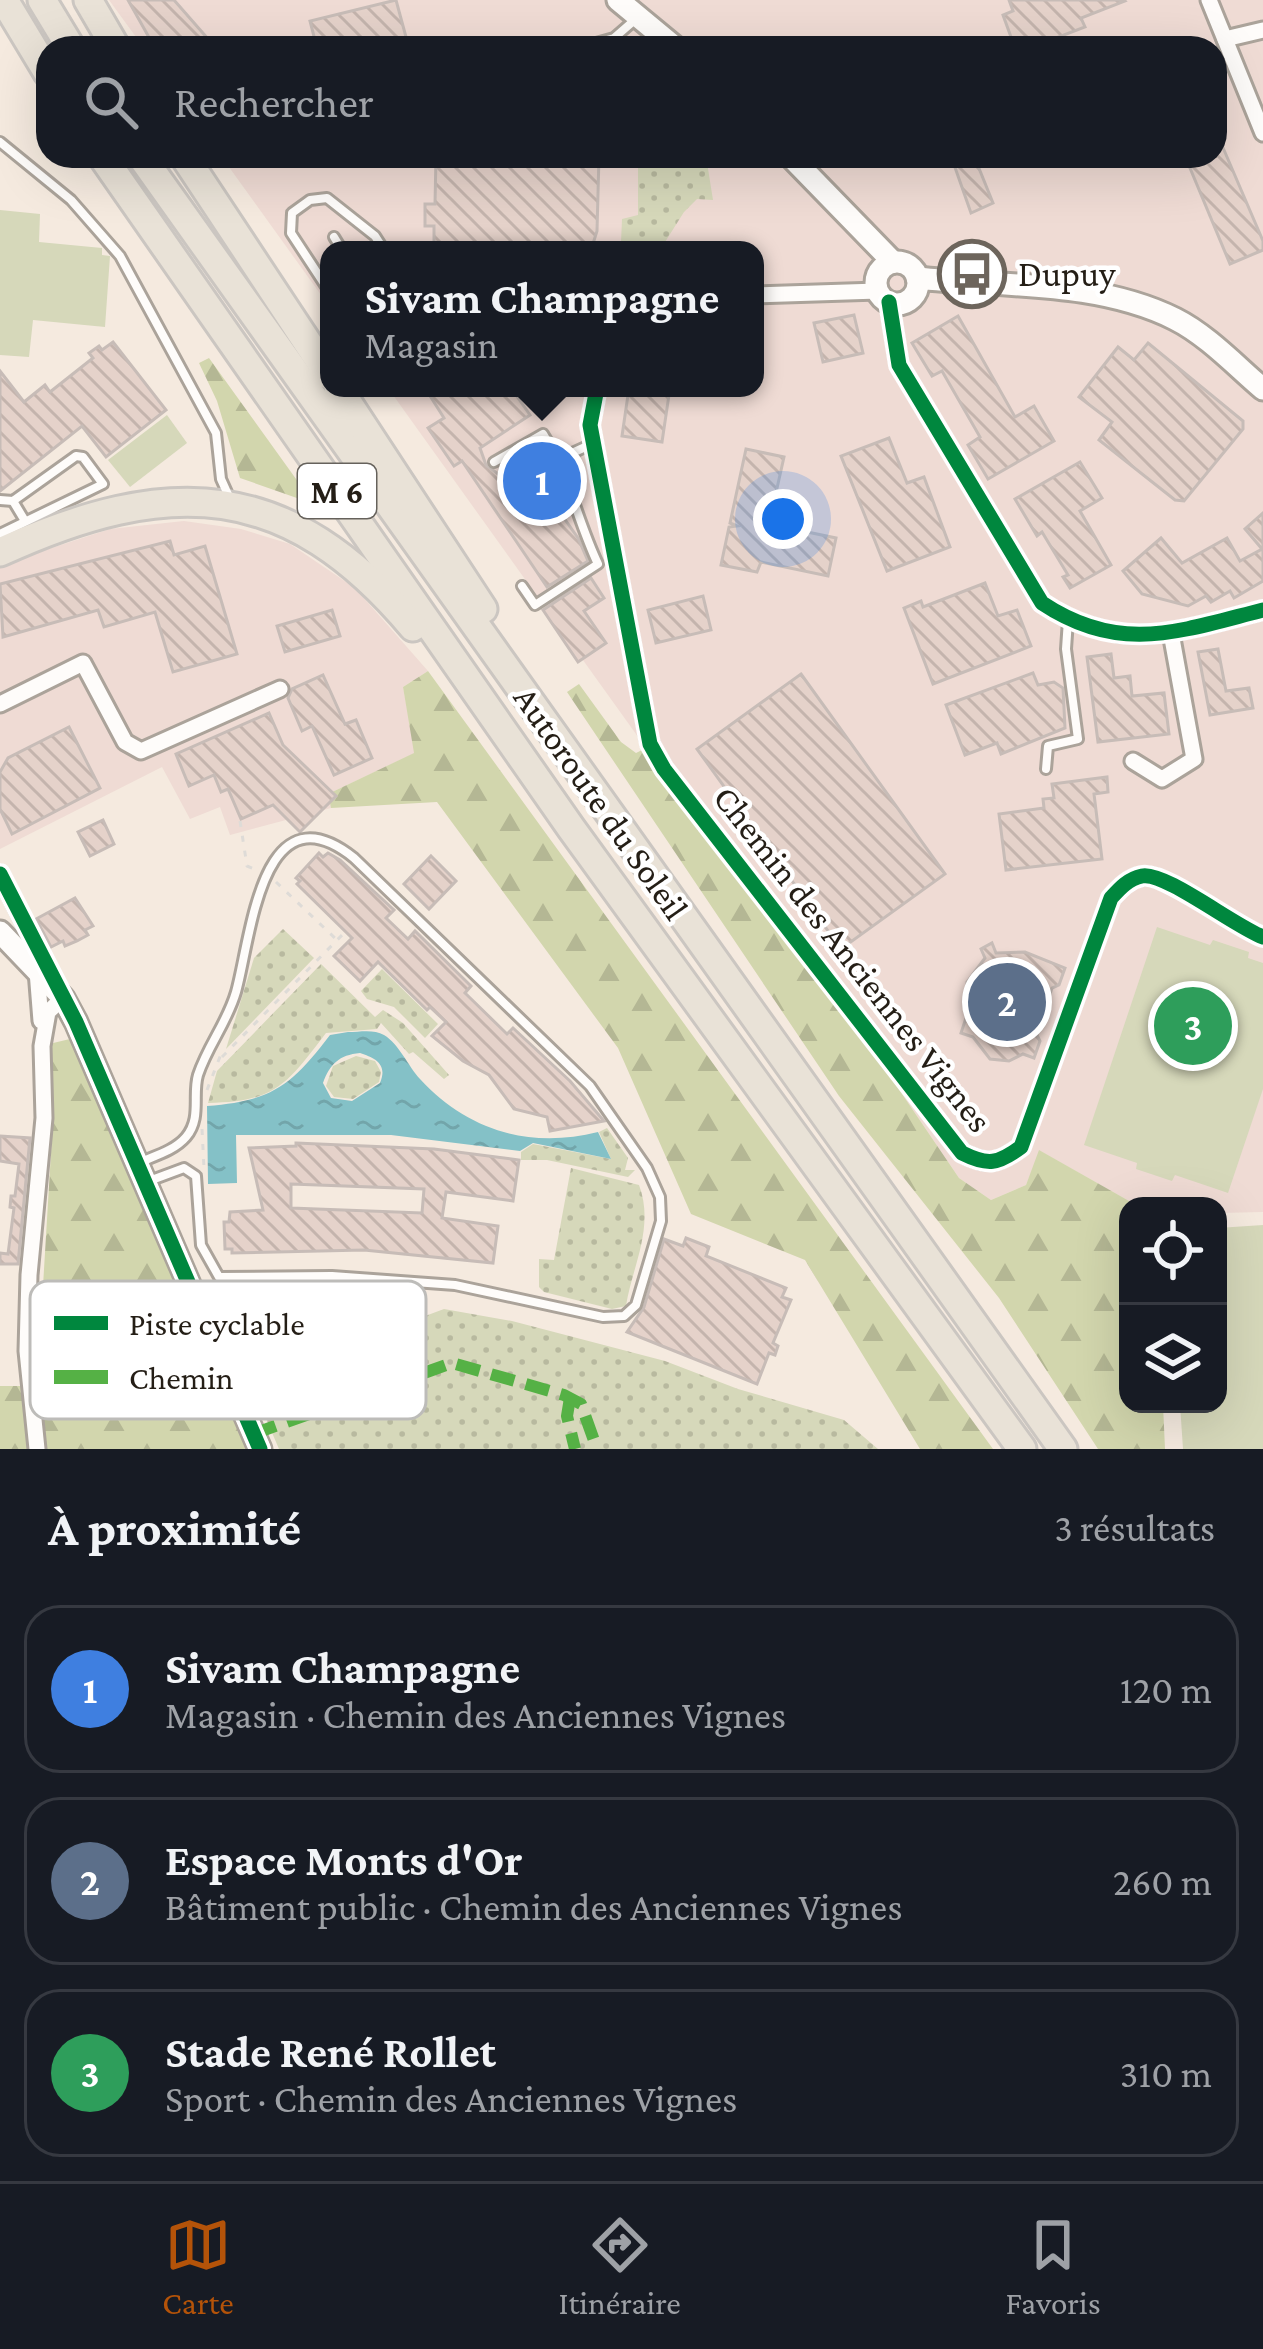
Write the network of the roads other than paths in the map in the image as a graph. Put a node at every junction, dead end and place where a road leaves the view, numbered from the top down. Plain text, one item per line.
1 (4, 0) edge
2 (42, 0) edge
3 (88, 0) edge
4 (618, 0) edge
5 (1209, 0) edge
6 (638, 17) junction
7 (1263, 30) edge
8 (64, 36) edge
9 (109, 36) edge
10 (616, 36) edge
11 (661, 36) edge
12 (1224, 36) edge
13 (1227, 39) edge
14 (1227, 44) edge
15 (36, 53) edge
16 (1263, 133) edge
17 (0, 142) edge
18 (110, 168) edge
19 (150, 168) edge
20 (178, 168) edge
21 (178, 168) edge
22 (801, 168) edge
23 (334, 237) dead end
24 (336, 241) edge
25 (377, 241) edge
26 (320, 277) edge
27 (896, 285) junction
28 (764, 294) edge
29 (320, 363) edge
30 (320, 380) edge
31 (1263, 389) edge
32 (331, 397) edge
33 (344, 397) edge
34 (595, 397) edge
35 (594, 443) junction
36 (559, 459) junction
37 (494, 462) dead end
38 (0, 500) edge
39 (13, 501) junction
40 (234, 505) junction
41 (26, 521) junction
42 (0, 534) edge
43 (0, 552) edge
44 (615, 558) junction
45 (598, 565) junction
46 (522, 586) dead end
47 (1263, 610) edge
48 (486, 619) dead end
49 (1068, 620) junction
50 (1171, 633) junction
51 (280, 689) dead end
52 (0, 704) edge
53 (1133, 761) dead end
54 (574, 762) junction
55 (1046, 769) dead end
56 (571, 828) junction
57 (0, 875) edge
58 (0, 932) edge
59 (1263, 938) edge
60 (37, 970) junction
61 (62, 998) junction
62 (42, 1046) junction
63 (141, 1173) junction
64 (188, 1281) edge
65 (398, 1281) edge
66 (426, 1283) edge
67 (30, 1373) edge
68 (34, 1419) edge
69 (247, 1419) edge
70 (37, 1449) edge
71 (260, 1449) edge
72 (1022, 1449) edge
73 (1063, 1449) edge

1 - 15 highway
2 - 8 highway
3 - 9 highway
4 - 6 street
5 - 12 street
6 - 10 lane
6 - 11 street
7 - 13 street
14 - 16 street
17 - 40 lane
18 - 56 highway, Autoroute du Soleil / M 6
19 - 54 highway, Autoroute du Soleil / M 6
20 - 29 highway
21 - 30 lane
22 - 27 street
23 - 24 lane
25 - 26 lane
27 - 28 street
27 - 31 street
27 - 49 street
32 - 48 lane
33 - 54 highway
34 - 35 street, Chemin des Anciennes Vignes
35 - 36 lane
35 - 44 street, Chemin des Anciennes Vignes
36 - 37 lane
36 - 45 lane
38 - 39 lane
39 - 41 lane
39 - 41 lane
40 - 43 highway
40 - 56 highway
41 - 42 lane
44 - 45 lane
44 - 59 street, Chemin des Anciennes Vignes
45 - 46 lane
47 - 50 street
49 - 50 street
49 - 55 lane
50 - 53 street
51 - 52 street
54 - 73 highway, Autoroute du Soleil / M 6
56 - 72 highway, Autoroute du Soleil / M 6
57 - 61 street
58 - 60 street
60 - 61 street
60 - 62 street
61 - 62 street
61 - 63 street
62 - 67 street
63 - 64 street
63 - 65 lane
63 - 66 lane
68 - 70 street
69 - 71 street

